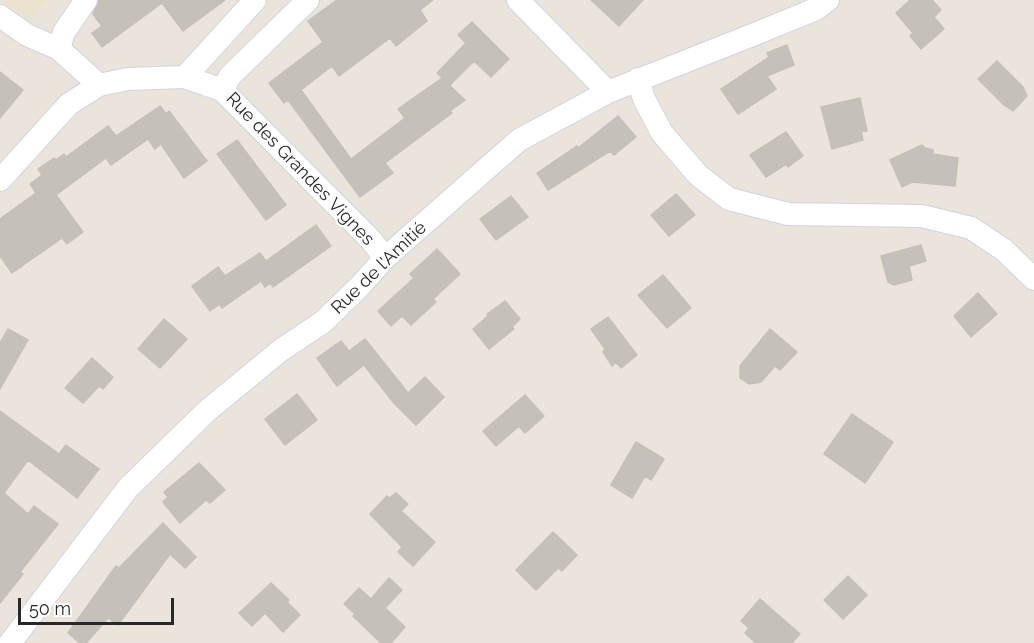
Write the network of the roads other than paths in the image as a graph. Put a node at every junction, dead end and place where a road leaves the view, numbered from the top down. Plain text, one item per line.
1 (86, 0) edge
2 (255, 0) edge
3 (308, 0) edge
4 (518, 0) edge
5 (828, 0) edge
6 (0, 16) edge
7 (59, 49) junction
8 (185, 78) junction
9 (638, 79) junction
10 (99, 86) junction
11 (222, 90) junction
12 (608, 92) junction
13 (0, 180) edge
14 (386, 258) junction
15 (1031, 270) edge
16 (10, 643) edge

1 - 7 street
2 - 8 street
3 - 11 street
4 - 12 street
5 - 9 street, Rue de l'Amitié
6 - 7 street
7 - 10 street
8 - 10 street, Rue des Grandes Vignes
8 - 11 street, Rue des Grandes Vignes
9 - 12 street, Rue de l'Amitié
9 - 15 street
10 - 13 street, Rue des Grandes Vignes
11 - 14 street, Rue des Grandes Vignes
12 - 14 street, Rue de l'Amitié
14 - 16 street, Rue de l'Amitié

